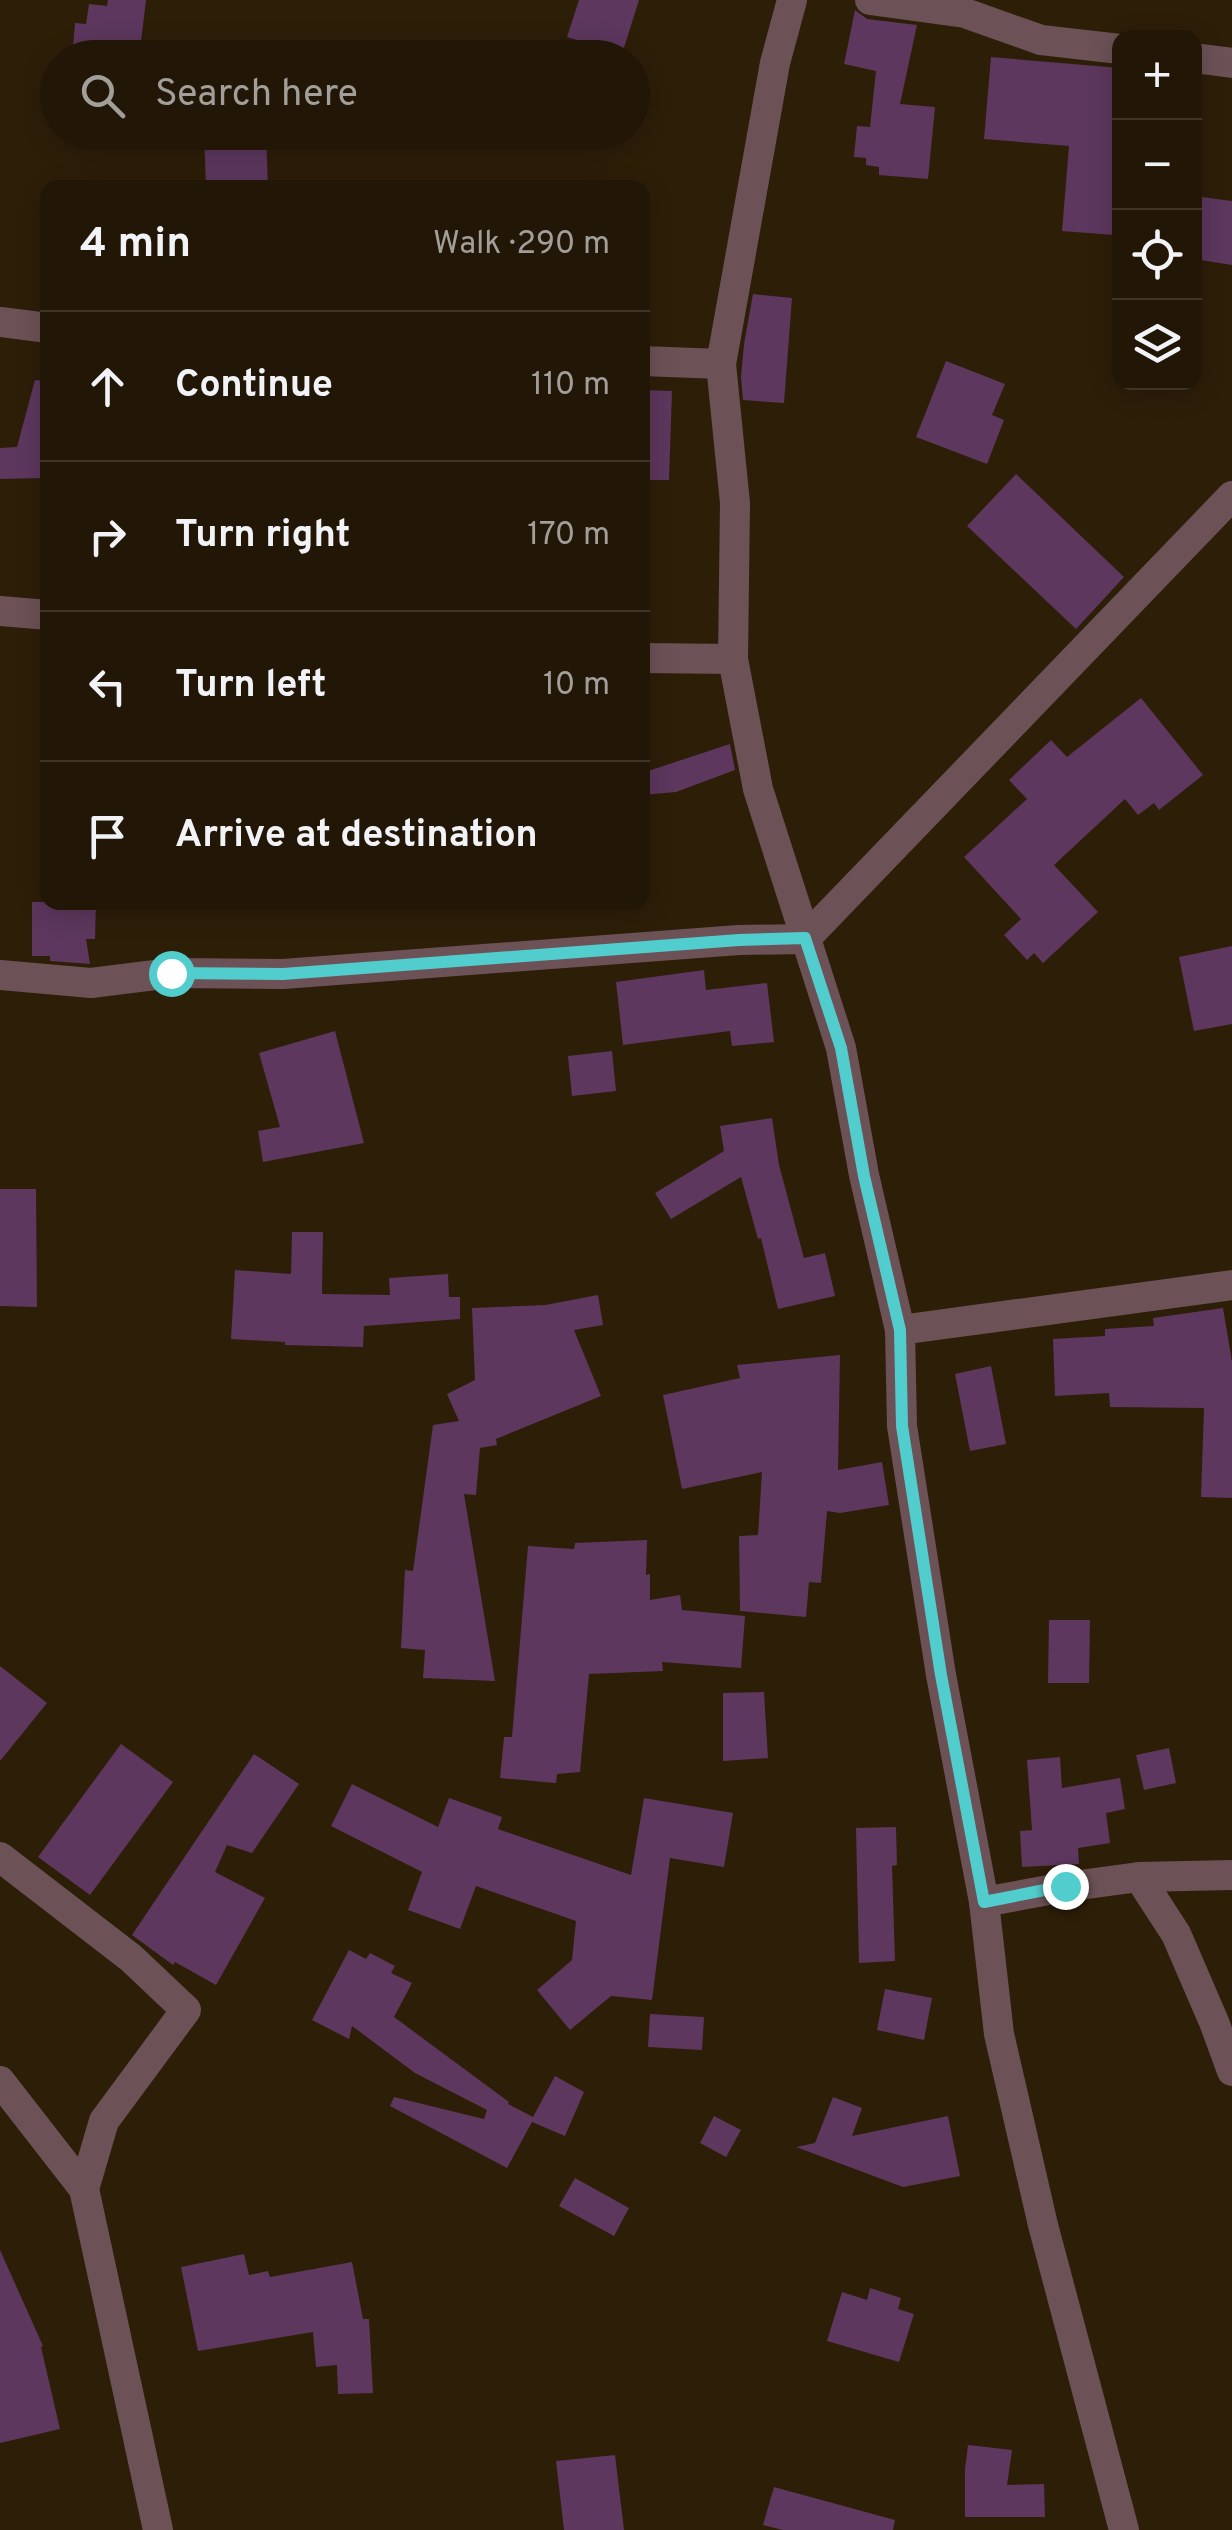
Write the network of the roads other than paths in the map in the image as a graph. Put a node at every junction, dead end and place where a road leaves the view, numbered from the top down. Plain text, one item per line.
1 (792, 0) edge
2 (870, 0) edge
3 (1112, 48) edge
4 (1202, 59) edge
5 (1232, 63) edge
6 (0, 322) edge
7 (40, 327) edge
8 (650, 362) edge
9 (721, 364) junction
10 (1232, 496) edge
11 (0, 611) edge
12 (40, 614) edge
13 (650, 658) edge
14 (733, 659) junction
15 (805, 938) junction
16 (0, 975) edge
17 (1232, 1285) edge
18 (900, 1330) junction
19 (0, 1856) edge
20 (1232, 1875) edge
21 (1139, 1877) junction
22 (984, 1902) junction
23 (1232, 2071) edge
24 (0, 2081) edge
25 (84, 2189) junction
26 (158, 2530) edge
27 (1124, 2530) edge

1 - 9 street
2 - 3 street
4 - 5 street
6 - 7 street
8 - 9 street
9 - 14 street
10 - 15 street
11 - 12 street
13 - 14 street
14 - 15 street
15 - 16 street
15 - 18 street
17 - 18 street
18 - 22 street
19 - 25 street
20 - 21 street
21 - 22 street
21 - 23 street
22 - 27 street
24 - 25 street
25 - 26 street

